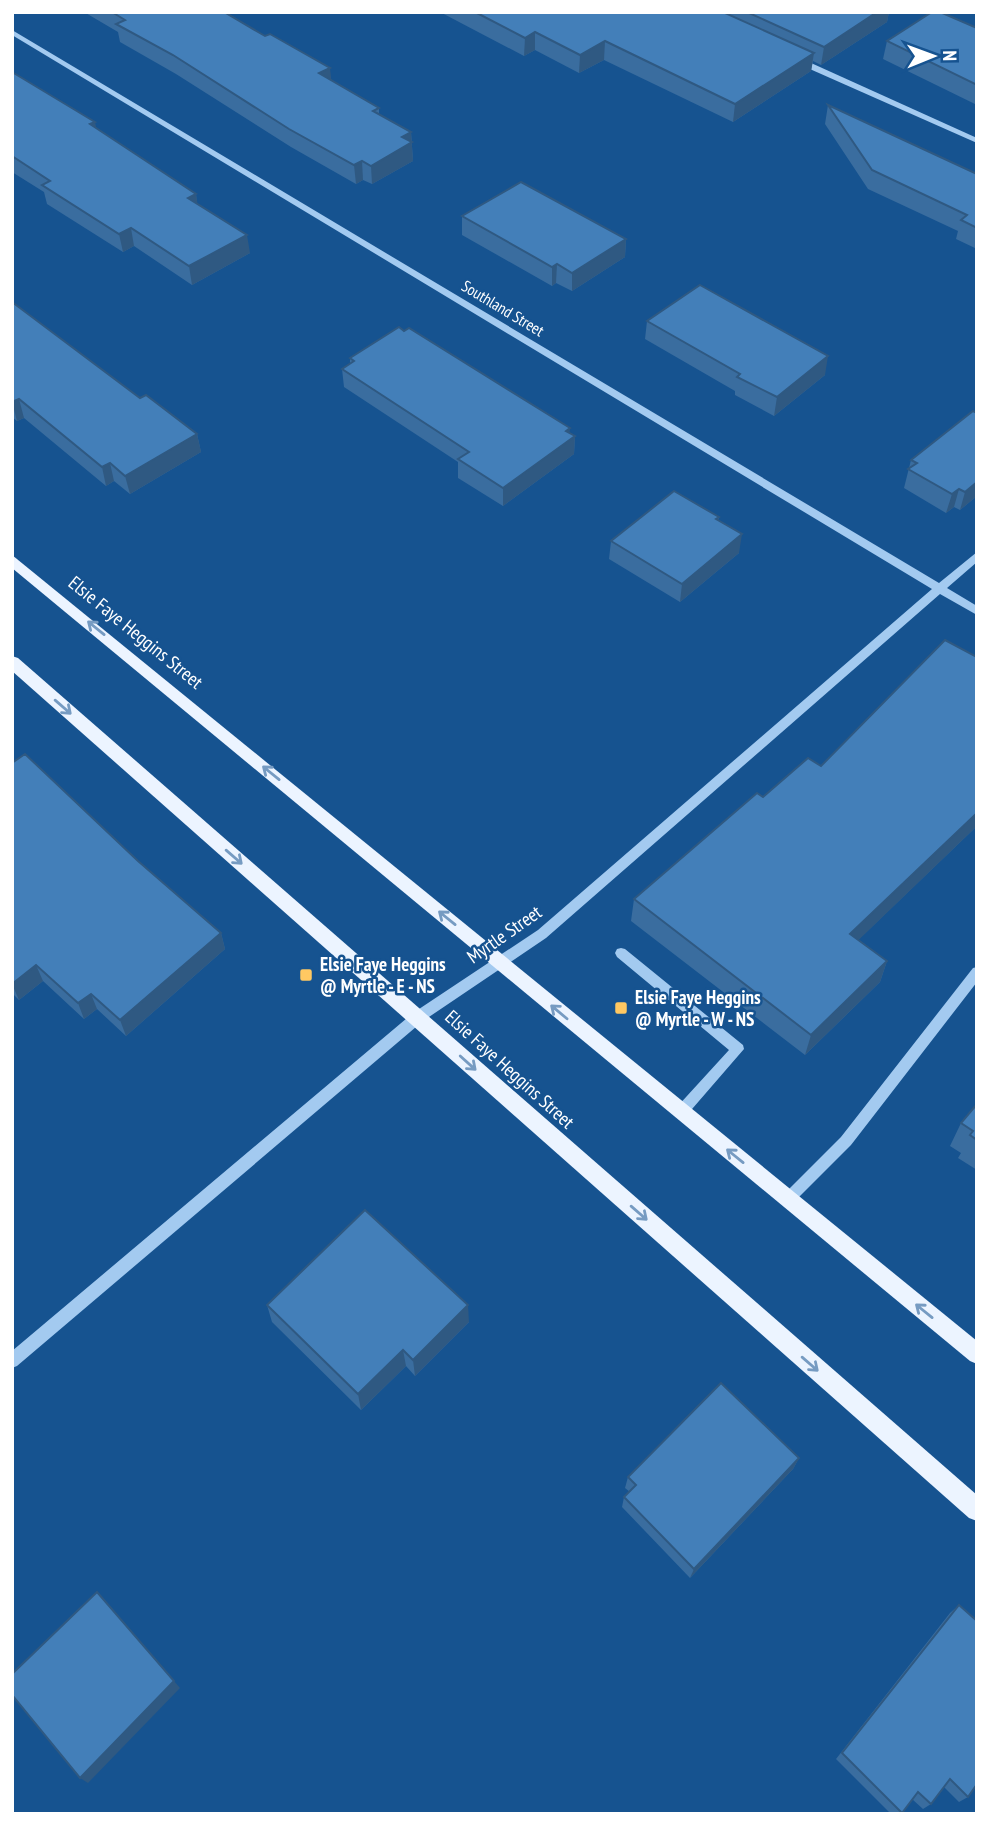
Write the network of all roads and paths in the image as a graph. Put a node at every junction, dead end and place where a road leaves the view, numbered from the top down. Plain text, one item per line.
1 (12, 32) edge
2 (790, 57) edge
3 (977, 141) edge
4 (977, 556) edge
5 (12, 559) edge
6 (940, 588) junction
7 (977, 611) edge
8 (12, 662) edge
9 (621, 953) dead end
10 (499, 961) junction
11 (977, 972) edge
12 (418, 1017) junction
13 (681, 1112) junction
14 (788, 1199) junction
15 (977, 1354) edge
16 (12, 1361) edge
17 (977, 1510) edge

1 - 6 street, Southland Street
2 - 3 street
4 - 6 street, Myrtle Street
10 -> 5 main road, Elsie Faye Heggins Street
6 - 7 street, Southland Street
6 - 10 street, Myrtle Street
8 -> 12 main road, Elsie Faye Heggins Street
9 - 13 street
10 - 12 street, Myrtle Street
13 -> 10 main road, Elsie Faye Heggins Street
11 - 14 street
12 - 16 street, Myrtle Street
12 -> 17 main road, Elsie Faye Heggins Street
14 -> 13 main road, Elsie Faye Heggins Street
15 -> 14 main road, Elsie Faye Heggins Street

